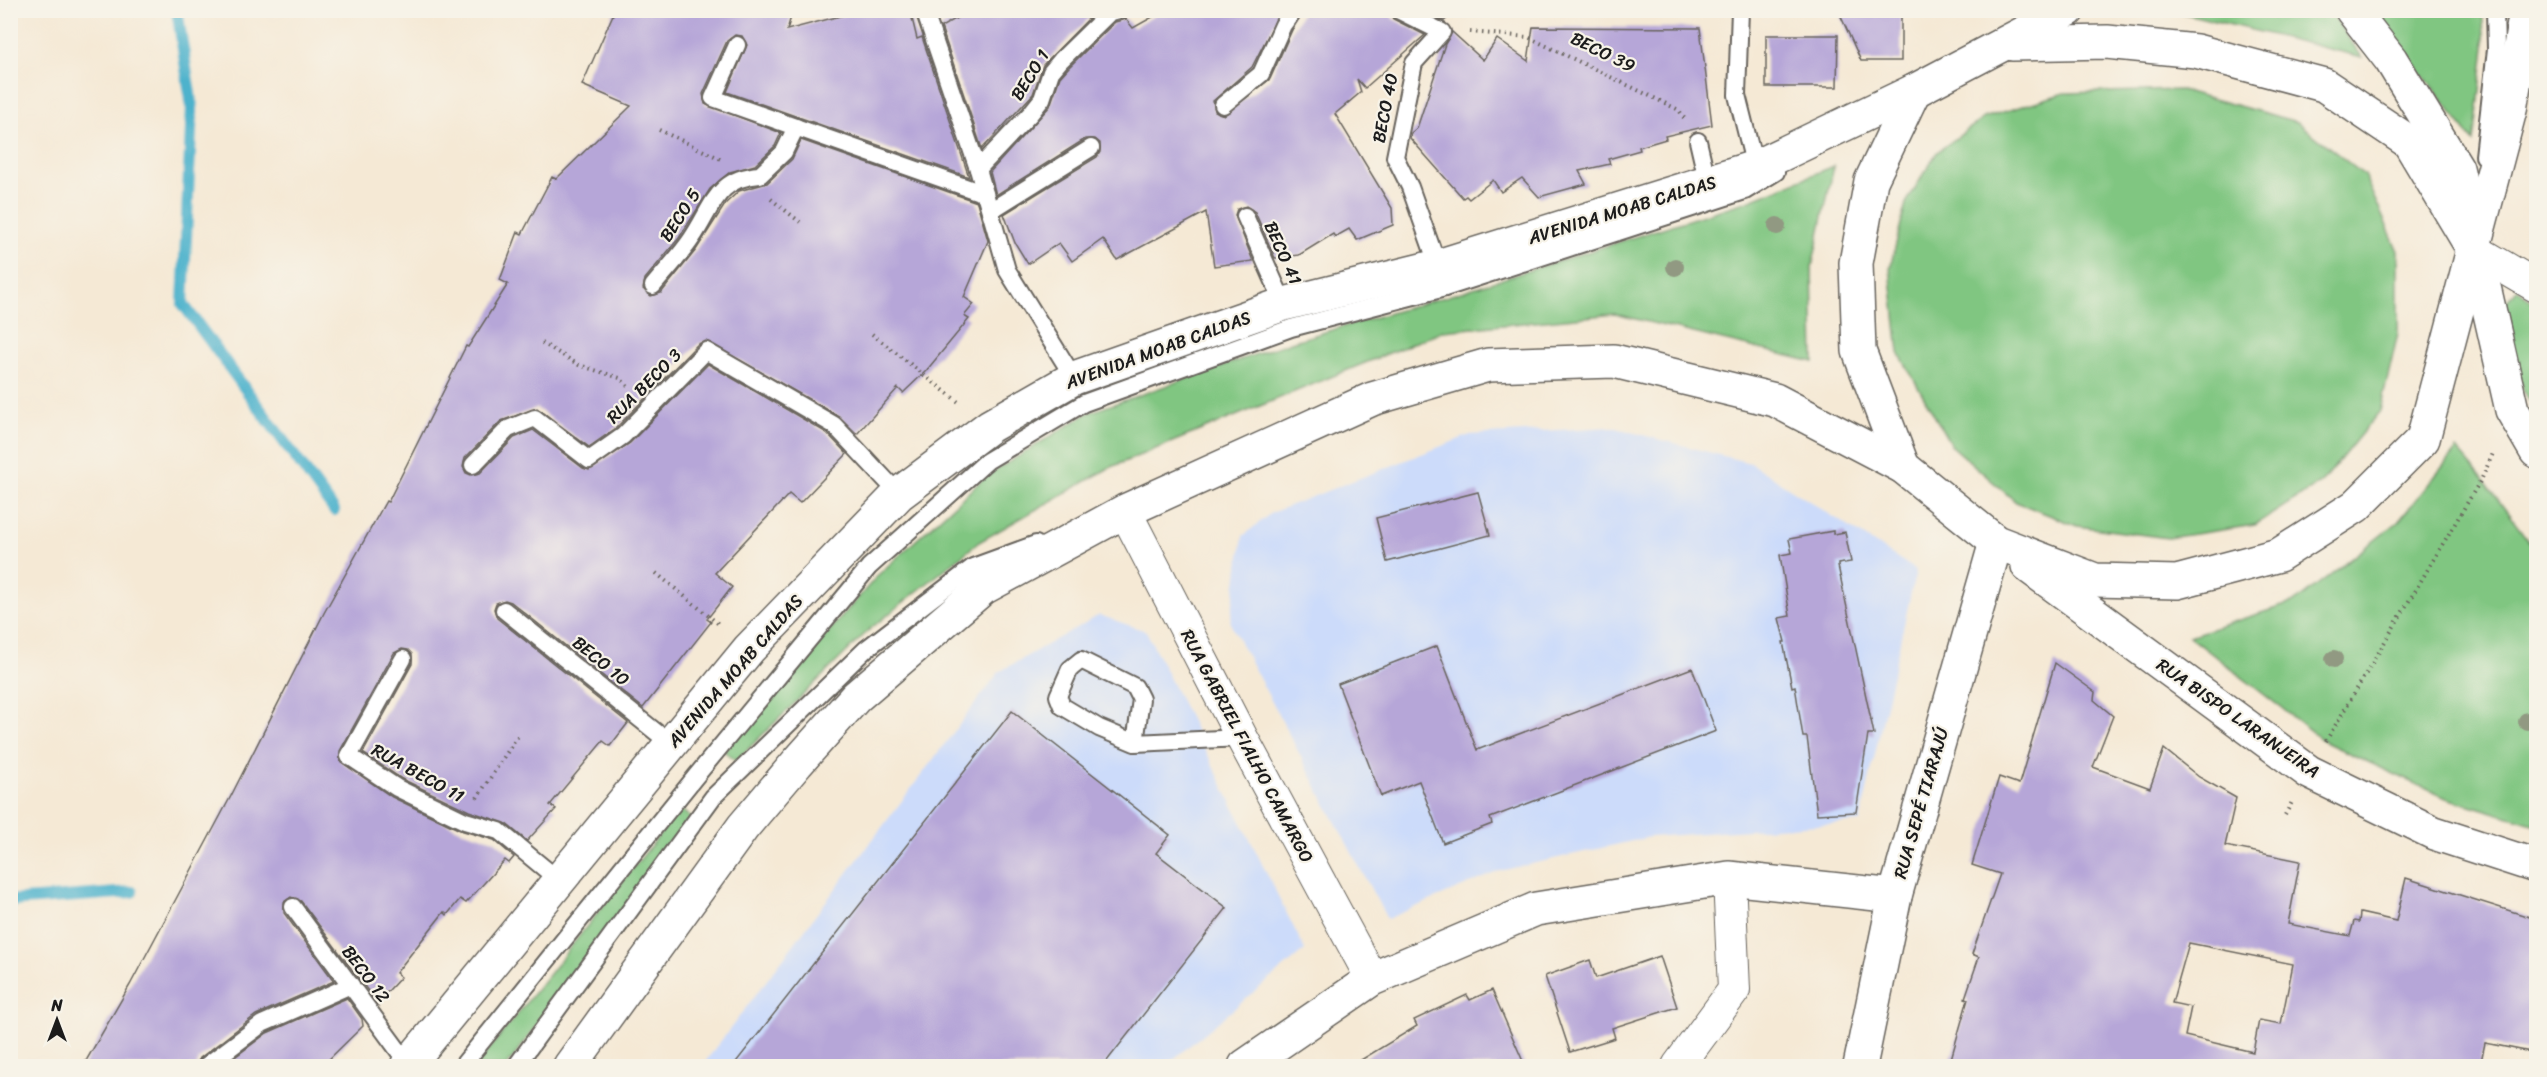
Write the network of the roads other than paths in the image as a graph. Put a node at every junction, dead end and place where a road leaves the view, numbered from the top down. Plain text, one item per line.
1 (924, 10) edge
2 (1294, 10) edge
3 (1398, 10) edge
4 (1740, 10) edge
5 (2068, 10) edge
6 (2352, 10) edge
7 (2495, 10) edge
8 (2526, 10) edge
9 (1114, 11) edge
10 (737, 45) dead end
11 (2004, 45) junction
12 (1914, 91) junction
13 (1223, 105) dead end
14 (796, 127) junction
15 (1698, 141) road end
16 (1091, 148) dead end
17 (1755, 167) junction
18 (978, 169) junction
19 (1708, 184) junction
20 (987, 202) junction
21 (1245, 216) dead end
22 (2474, 249) junction
23 (1438, 266) junction
24 (653, 286) dead end
25 (2536, 286) edge
26 (1284, 304) junction
27 (1074, 378) junction
28 (2536, 451) edge
29 (473, 465) dead end
30 (1903, 466) junction
31 (899, 494) junction
32 (1125, 511) junction
33 (1995, 542) junction
34 (504, 610) dead end
35 (403, 659) dead end
36 (1242, 738) junction
37 (1135, 742) junction
38 (671, 744) junction
39 (2536, 866) edge
40 (1729, 878) junction
41 (561, 882) junction
42 (1895, 896) junction
43 (293, 907) dead end
44 (1372, 979) junction
45 (351, 985) junction
46 (206, 1066) edge
47 (408, 1066) edge
48 (462, 1066) edge
49 (516, 1066) edge
50 (570, 1066) edge
51 (1245, 1066) edge
52 (1678, 1066) edge
53 (1860, 1066) edge

1 - 18 lane
2 - 13 lane
3 - 23 lane, BECO 40
4 - 17 lane
5 - 11 main road, AVENIDA MOAB CALDAS
6 - 22 main road
7 - 22 lane
8 - 22 main road
9 - 18 lane, BECO 1
10 - 14 lane
11 - 12 main road, AVENIDA MOAB CALDAS
11 - 22 main road, AVENIDA MOAB CALDAS
12 - 17 main road, AVENIDA MOAB CALDAS
12 - 30 main road
12 - 48 lane
14 - 20 lane
14 - 24 lane, BECO 5
15 - 19 lane
16 - 20 lane
17 - 19 main road, AVENIDA MOAB CALDAS
18 - 20 lane
19 - 23 main road, AVENIDA MOAB CALDAS
20 - 27 lane
21 - 26 lane, BECO 41
22 - 25 street
22 - 28 main road
22 - 33 main road
23 - 26 main road, AVENIDA MOAB CALDAS
26 - 27 main road, AVENIDA MOAB CALDAS
27 - 31 main road, AVENIDA MOAB CALDAS
29 - 31 lane, RUA BECO 3
30 - 32 main road
30 - 33 main road
31 - 38 main road, AVENIDA MOAB CALDAS
32 - 36 street, RUA GABRIEL FIALHO CAMARGO
32 - 49 lane
32 - 50 main road
33 - 39 main road, RUA BISPO LARANJEIRA
33 - 42 main road, RUA SEPÉ TIARAJÚ
34 - 38 lane, BECO 10
35 - 41 lane, RUA BECO 11
36 - 37 lane
36 - 44 street, RUA GABRIEL FIALHO CAMARGO
37 - 37 lane
38 - 41 main road, AVENIDA MOAB CALDAS
40 - 42 main road
40 - 44 main road
40 - 52 street
41 - 47 main road, AVENIDA MOAB CALDAS
42 - 53 main road, RUA SEPÉ TIARAJÚ
43 - 45 lane, BECO 12
44 - 51 main road
45 - 46 lane
45 - 47 lane, BECO 12

